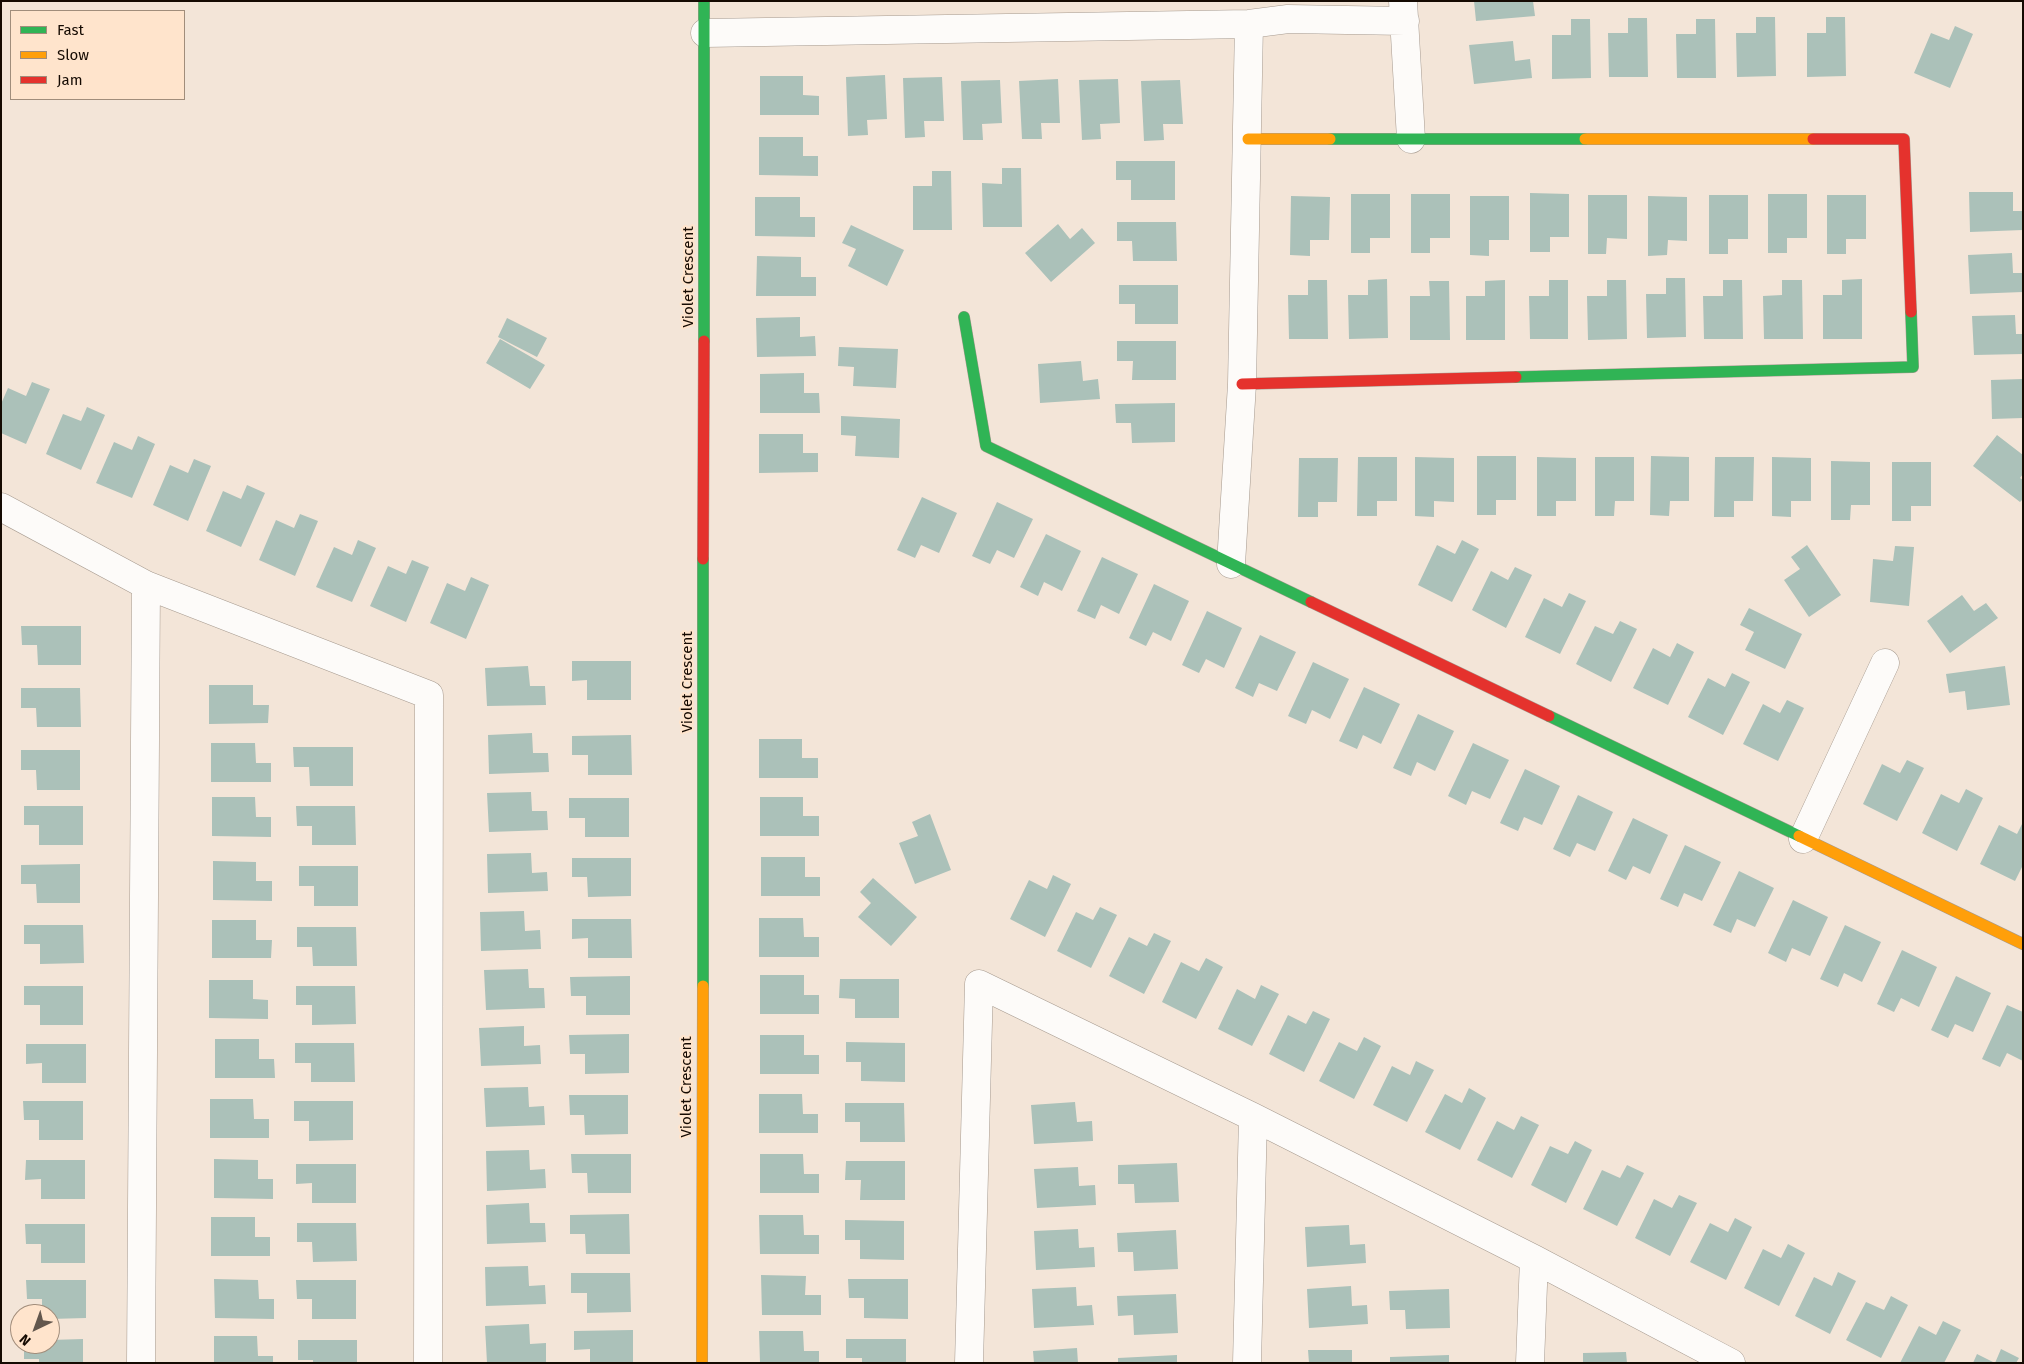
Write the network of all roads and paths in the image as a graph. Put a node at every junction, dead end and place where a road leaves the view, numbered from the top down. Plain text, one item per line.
1 (704, 1) edge
2 (1404, 11) edge
3 (1249, 24) junction
4 (705, 32) junction
5 (1411, 138) junction
6 (1248, 139) junction
7 (964, 318) dead end
8 (1242, 384) junction
9 (1, 507) edge
10 (1231, 564) junction
11 (146, 585) junction
12 (1885, 663) dead end
13 (1803, 839) junction
14 (2023, 944) edge
15 (1253, 1117) junction
16 (1534, 1259) junction
17 (141, 1363) edge
18 (428, 1363) edge
19 (702, 1363) edge
20 (969, 1363) edge
21 (1247, 1363) edge
22 (1530, 1363) edge
23 (1731, 1363) edge

1 - 4 street, Violet Crescent
2 - 3 street
2 - 5 street
3 - 4 street
3 - 6 street
4 - 19 street, Violet Crescent
5 - 6 street
5 - 8 street
6 - 8 street
7 - 10 street
8 - 10 street
9 - 11 street
10 - 13 street
11 - 17 street
11 - 18 street
12 - 13 street
13 - 14 street
15 - 16 street
15 - 20 street
15 - 21 street
16 - 22 street
16 - 23 street

